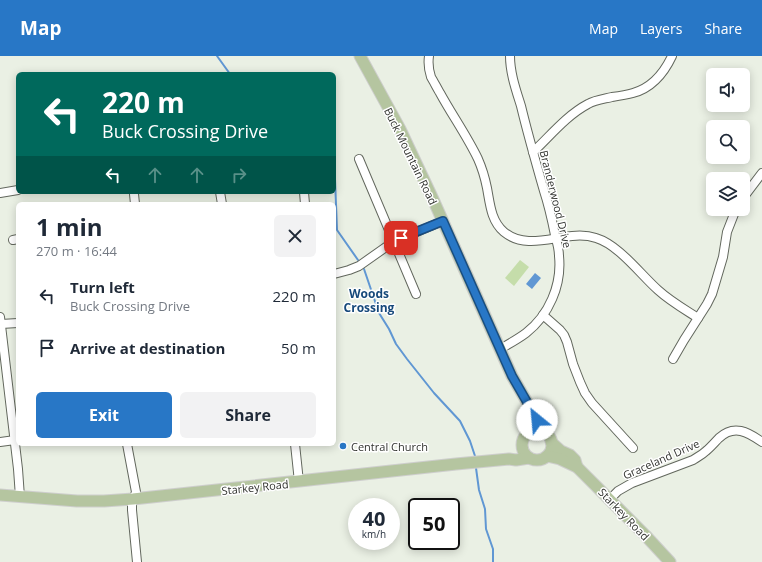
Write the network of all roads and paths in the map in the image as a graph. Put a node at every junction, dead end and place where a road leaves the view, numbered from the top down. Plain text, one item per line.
1 (360, 56) edge
2 (429, 56) edge
3 (510, 56) edge
4 (672, 56) edge
5 (533, 152) junction
6 (358, 159) dead end
7 (762, 173) edge
8 (750, 189) edge
9 (16, 190) edge
10 (0, 192) edge
11 (134, 194) dead end
12 (135, 202) edge
13 (733, 216) edge
14 (443, 221) junction
15 (556, 238) junction
16 (394, 242) junction
17 (336, 273) edge
18 (416, 294) dead end
19 (544, 315) junction
20 (698, 318) junction
21 (0, 320) edge
22 (16, 323) edge
23 (500, 349) junction
24 (673, 359) dead end
25 (3, 365) edge
26 (531, 409) junction
27 (527, 434) junction
28 (548, 437) junction
29 (15, 440) junction
30 (0, 442) edge
31 (762, 442) edge
32 (522, 445) junction
33 (127, 446) edge
34 (294, 446) edge
35 (633, 448) dead end
36 (547, 456) junction
37 (529, 458) junction
38 (509, 459) junction
39 (577, 467) junction
40 (299, 482) junction
41 (0, 495) edge
42 (20, 497) junction
43 (133, 499) junction
44 (610, 499) junction
45 (137, 562) edge
46 (670, 562) edge

1 - 14 main road, Buck Mountain Road
2 - 15 street
3 - 5 street, Branderwood Drive
4 - 5 street
5 - 15 street, Branderwood Drive
6 - 16 street
7 - 8 street
9 - 10 street
11 - 12 street
13 - 20 street
14 - 16 street
14 - 23 main road, Buck Mountain Road
15 - 19 street, Branderwood Drive
15 - 20 street
16 - 17 street
16 - 18 street
19 - 23 street, Branderwood Drive
19 - 35 street
20 - 24 street
21 - 22 street
21 - 25 street
23 - 26 main road, Buck Mountain Road
25 - 29 street
26 - 27 main road
26 - 28 main road, Buck Mountain Road
27 - 28 main road
27 - 32 main road
28 - 36 main road
28 - 39 main road, Starkey Road
29 - 30 street
29 - 42 street
31 - 44 street, Graceland Drive
32 - 37 main road
32 - 38 main road
33 - 43 street
34 - 40 street
36 - 37 main road
36 - 39 main road, Starkey Road
37 - 38 main road, Starkey Road
38 - 40 main road, Starkey Road
39 - 44 main road, Starkey Road
40 - 43 main road, Starkey Road
41 - 42 main road, Starkey Road
42 - 43 main road, Starkey Road
43 - 45 street
44 - 46 main road, Starkey Road

